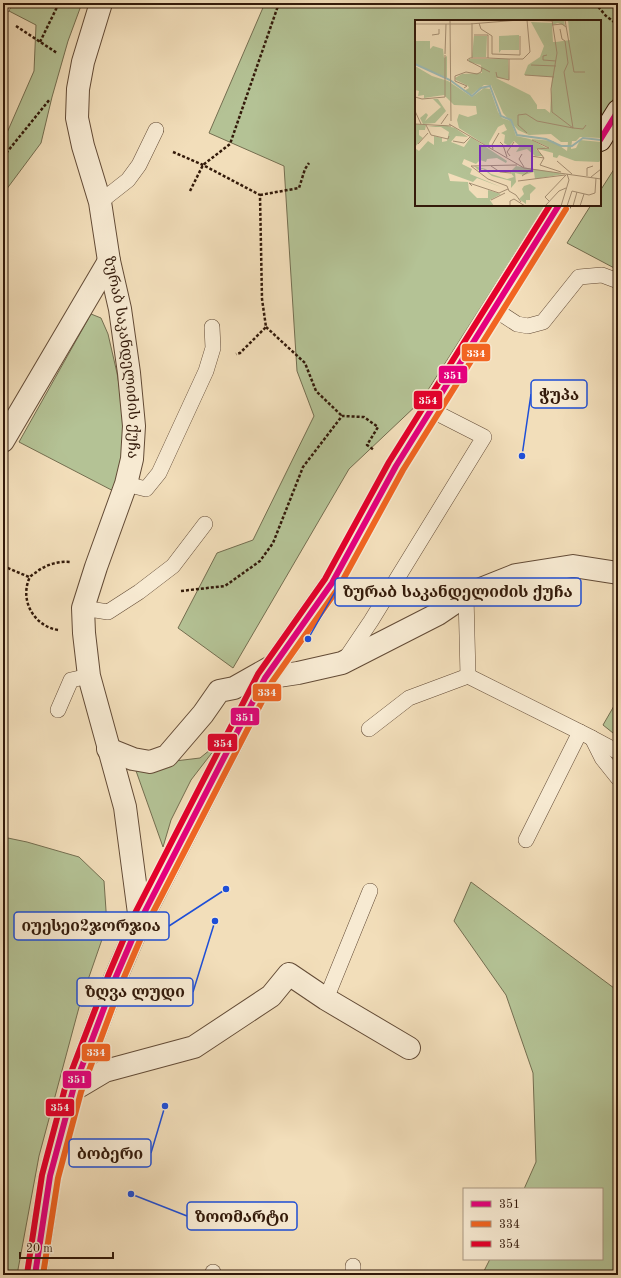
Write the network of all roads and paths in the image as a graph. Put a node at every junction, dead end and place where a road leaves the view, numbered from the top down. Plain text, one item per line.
1 (4, 3) edge
2 (59, 3) edge
3 (101, 3) edge
4 (279, 3) edge
5 (595, 3) edge
6 (3, 6) edge
7 (11, 23) dead end
8 (618, 25) edge
9 (40, 42) junction
10 (62, 56) dead end
11 (78, 89) junction
12 (618, 111) edge
13 (156, 130) dead end
14 (601, 138) edge
15 (170, 150) dead end
16 (3, 156) edge
17 (309, 163) dead end
18 (203, 166) junction
19 (190, 191) dead end
20 (260, 195) junction
21 (100, 202) junction
22 (558, 206) edge
23 (109, 261) junction
24 (618, 281) edge
25 (494, 309) junction
26 (266, 327) junction
27 (212, 328) dead end
28 (233, 354) dead end
29 (432, 410) junction
30 (342, 416) junction
31 (3, 441) edge
32 (367, 445) dead end
33 (126, 484) junction
34 (205, 524) dead end
35 (3, 566) edge
36 (96, 567) junction
37 (618, 573) edge
38 (29, 577) junction
39 (139, 592) junction
40 (466, 595) junction
41 (83, 608) junction
42 (84, 633) junction
43 (342, 663) junction
44 (269, 672) junction
45 (89, 676) junction
46 (468, 676) junction
47 (58, 710) dead end
48 (369, 729) dead end
49 (586, 735) junction
50 (108, 749) junction
51 (618, 752) edge
52 (618, 778) edge
53 (526, 840) dead end
54 (370, 891) dead end
55 (140, 921) junction
56 (326, 999) junction
57 (409, 1048) dead end
58 (73, 1090) junction
59 (35, 1275) edge

1 - 6 lane
2 - 9 path
3 - 11 street, ზურაბ საკანდელიძის ქუჩა
4 - 18 path
5 - 8 path
7 - 9 path
9 - 10 path
11 - 16 path
11 - 21 street, ზურაბ საკანდელიძის ქუჩა
12 - 14 street
13 - 21 lane
15 - 18 path
17 - 20 path
18 - 19 path
18 - 20 path
20 - 26 path
21 - 23 street, ზურაბ საკანდელიძის ქუჩა
22 - 25 street
23 - 31 street
23 - 33 street, ზურაბ საკანდელიძის ქუჩა
24 - 25 lane
25 - 29 street
26 - 28 path
26 - 30 path
27 - 33 lane
29 - 43 lane
29 - 44 street
30 - 32 path
30 - 39 path
33 - 36 street, ზურაბ საკანდელიძის ქუჩა
34 - 39 lane
35 - 38 path
36 - 38 path
36 - 41 street, ზურაბ საკანდელიძის ქუჩა
37 - 40 street
38 - 42 path
39 - 41 lane
40 - 43 street
40 - 46 lane
41 - 42 street, ზურაბ საკანდელიძის ქუჩა
42 - 45 street, ზურაბ საკანდელიძის ქუჩა
43 - 44 street
44 - 50 street
44 - 55 street
45 - 47 lane
45 - 50 street, ზურაბ საკანდელიძის ქუჩა
46 - 48 lane
46 - 49 lane
49 - 51 lane
49 - 52 lane
49 - 53 lane
50 - 55 street, ზურაბ საკანდელიძის ქუჩა
54 - 56 lane
55 - 58 street
56 - 57 street
56 - 58 street
58 - 59 street

